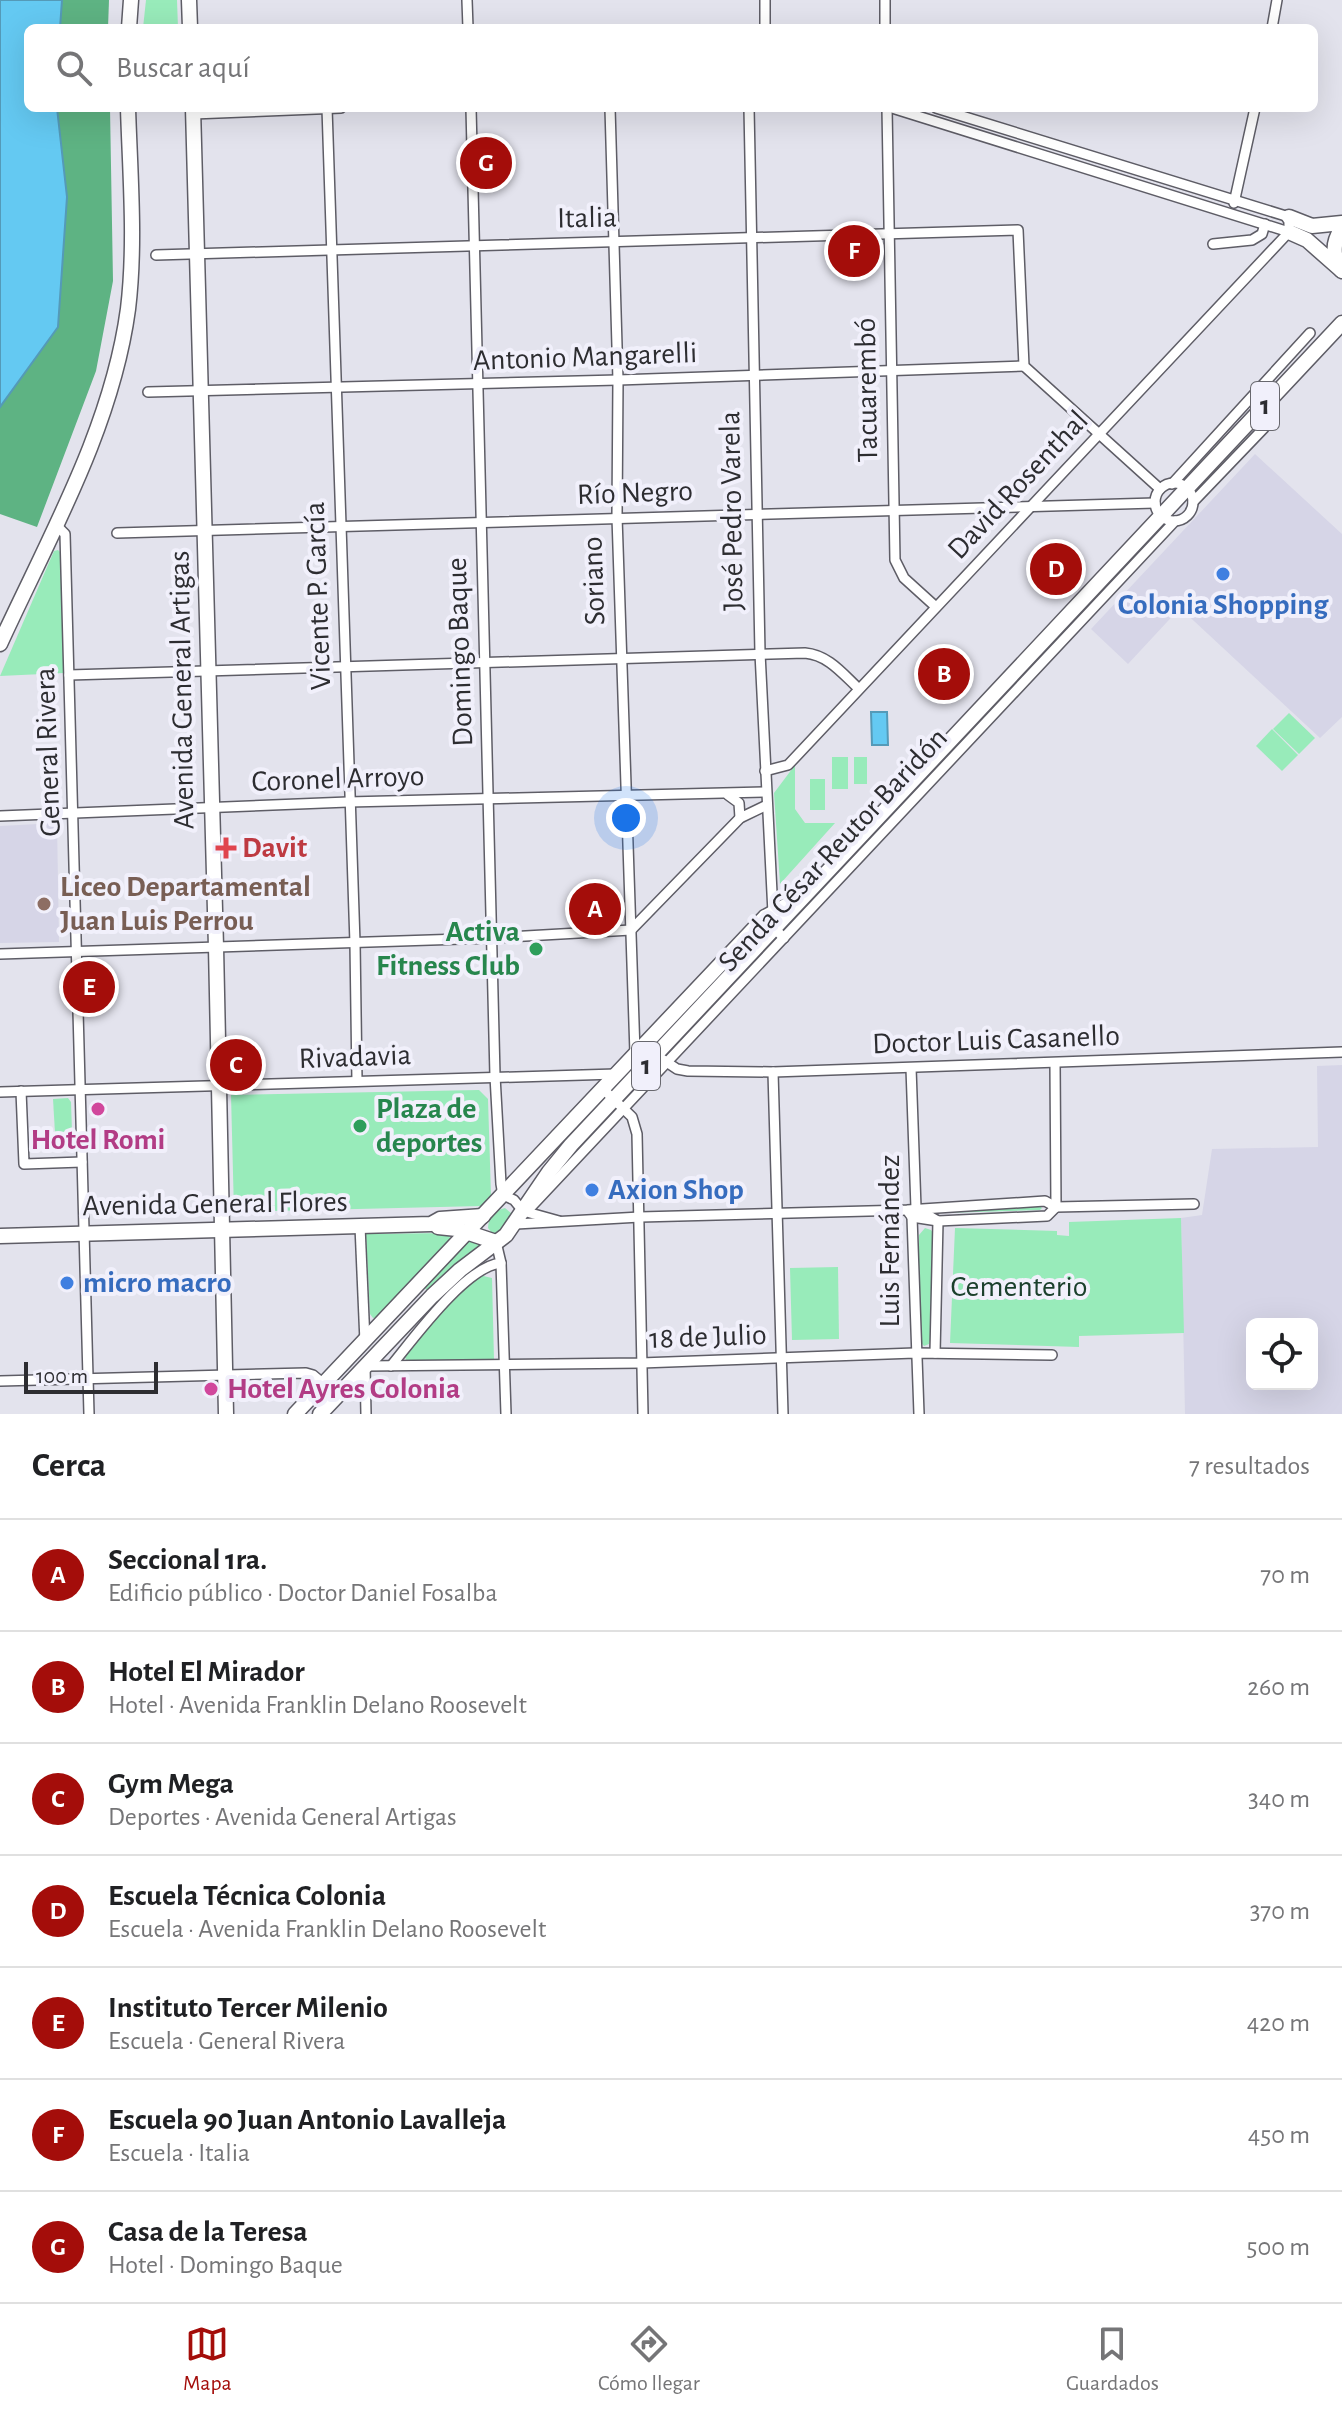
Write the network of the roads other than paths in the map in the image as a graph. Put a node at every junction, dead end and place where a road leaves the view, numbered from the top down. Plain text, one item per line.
1 (131, 0) edge
2 (189, 0) edge
3 (467, 0) edge
4 (765, 0) edge
5 (885, 0) edge
6 (1277, 0) edge
7 (129, 24) edge
8 (190, 24) edge
9 (468, 24) edge
10 (765, 24) edge
11 (885, 24) edge
12 (1273, 24) edge
13 (128, 112) edge
14 (193, 112) edge
15 (327, 112) edge
16 (471, 112) edge
17 (610, 112) edge
18 (749, 112) edge
19 (890, 112) edge
20 (903, 112) edge
21 (949, 112) edge
22 (1254, 112) edge
23 (1234, 201) junction
24 (1342, 213) edge
25 (1230, 214) junction
26 (1265, 224) junction
27 (1289, 224) junction
28 (1342, 226) edge
29 (889, 233) junction
30 (751, 238) junction
31 (613, 241) junction
32 (474, 244) junction
33 (1213, 244) dead end
34 (332, 251) junction
35 (198, 254) junction
36 (156, 255) dead end
37 (1341, 271) edge
38 (1342, 323) edge
39 (1327, 339) junction
40 (1289, 357) junction
41 (1024, 366) junction
42 (1301, 367) junction
43 (890, 372) junction
44 (1274, 373) junction
45 (753, 376) junction
46 (618, 380) junction
47 (477, 383) junction
48 (1286, 383) junction
49 (336, 387) junction
50 (200, 390) junction
51 (148, 392) dead end
52 (1100, 432) junction
53 (1231, 441) junction
54 (1172, 484) junction
55 (1160, 489) junction
56 (1190, 495) junction
57 (1030, 507) junction
58 (893, 510) junction
59 (1164, 513) junction
60 (756, 514) junction
61 (617, 517) junction
62 (480, 523) junction
63 (56, 525) junction
64 (340, 529) junction
65 (117, 533) dead end
66 (204, 533) junction
67 (936, 607) junction
68 (1066, 628) junction
69 (0, 644) edge
70 (760, 653) junction
71 (621, 658) junction
72 (485, 662) junction
73 (344, 667) junction
74 (208, 670) junction
75 (69, 675) junction
76 (858, 688) junction
77 (765, 771) junction
78 (766, 792) junction
79 (725, 794) junction
80 (625, 796) junction
81 (489, 798) junction
82 (348, 802) junction
83 (767, 805) junction
84 (211, 807) junction
85 (74, 813) junction
86 (0, 816) edge
87 (740, 818) junction
88 (774, 924) junction
89 (631, 930) junction
90 (492, 938) junction
91 (355, 943) junction
92 (216, 947) junction
93 (76, 951) junction
94 (0, 954) edge
95 (649, 1039) junction
96 (1342, 1052) edge
97 (635, 1053) junction
98 (661, 1056) junction
99 (1055, 1063) junction
100 (911, 1068) junction
101 (773, 1072) junction
102 (616, 1074) junction
103 (495, 1076) junction
104 (357, 1081) junction
105 (219, 1085) junction
106 (602, 1088) junction
107 (80, 1089) junction
108 (21, 1091) junction
109 (0, 1092) edge
110 (619, 1104) junction
111 (82, 1162) junction
112 (503, 1195) junction
113 (1194, 1204) dead end
114 (1056, 1207) junction
115 (912, 1212) junction
116 (778, 1214) junction
117 (483, 1216) junction
118 (522, 1216) junction
119 (640, 1217) junction
120 (559, 1221) junction
121 (938, 1221) junction
122 (431, 1224) junction
123 (360, 1226) junction
124 (222, 1229) junction
125 (469, 1232) junction
126 (84, 1233) junction
127 (0, 1236) edge
128 (496, 1242) junction
129 (501, 1263) junction
130 (365, 1342) junction
131 (915, 1353) junction
132 (935, 1353) junction
133 (352, 1355) junction
134 (1052, 1355) dead end
135 (781, 1358) junction
136 (641, 1363) junction
137 (505, 1364) junction
138 (365, 1366) junction
139 (391, 1366) junction
140 (225, 1375) junction
141 (88, 1379) junction
142 (0, 1381) edge
143 (323, 1383) junction
144 (338, 1396) junction
145 (89, 1414) edge
146 (226, 1414) edge
147 (295, 1414) edge
148 (320, 1414) edge
149 (366, 1414) edge
150 (506, 1414) edge
151 (643, 1414) edge
152 (783, 1414) edge
153 (919, 1414) edge

1 - 7 street
2 - 8 street
3 - 9 street
4 - 10 street
5 - 11 street
6 - 12 street
13 - 63 street
14 - 35 street, Avenida General Artigas
15 - 34 street, Vicente P. García
16 - 32 street, Domingo Baque
17 - 31 street, Soriano
18 - 30 street, José Pedro Varela
19 - 29 street, Tacuarembó
20 - 25 street
21 - 23 street
22 - 23 street
23 - 25 street
23 - 27 street
24 - 27 street
25 - 26 street
26 - 27 street
26 - 33 street
27 - 28 street
27 - 37 street
27 - 52 street, David Rosenthal
28 - 37 street
29 - 30 street, Italia
29 - 41 street, Italia
29 - 43 street, Tacuarembó
30 - 31 street, Italia
30 - 45 street, José Pedro Varela
31 - 32 street, Italia
31 - 46 street, Soriano
32 - 34 street, Italia
32 - 47 street, Domingo Baque
34 - 35 street, Italia
34 - 49 street, Vicente P. García
35 - 36 street, Italia
35 - 50 street, Avenida General Artigas
38 - 39 street, 1
39 - 40 street
39 - 42 street, 1
40 - 42 street
40 - 44 street
41 - 43 street, Antonio Mangarelli
41 - 52 street
42 - 48 street, 1
43 - 45 street, Antonio Mangarelli
43 - 58 street, Tacuarembó
44 - 48 street
44 - 53 street
45 - 46 street, Antonio Mangarelli
45 - 60 street, José Pedro Varela
46 - 47 street, Antonio Mangarelli
46 - 61 street, Soriano
47 - 49 street, Antonio Mangarelli
47 - 62 street, Domingo Baque
48 - 53 street, 1
49 - 50 street, Antonio Mangarelli
49 - 64 street, Vicente P. García
50 - 51 street, Antonio Mangarelli
50 - 66 street, Avenida General Artigas
52 - 55 street
52 - 57 street, David Rosenthal
53 - 54 street
53 - 56 street, 1
54 - 55 street
54 - 56 street
55 - 59 street
56 - 59 street, 1
57 - 58 street, Río Negro
57 - 59 street, Río Negro
57 - 67 street, David Rosenthal
58 - 60 street, Río Negro
58 - 67 street, Tacuarembó
59 - 68 street, 1
60 - 61 street, Río Negro
60 - 70 street, José Pedro Varela
61 - 62 street, Río Negro
61 - 71 street, Soriano
62 - 64 street, Río Negro
62 - 72 street, Domingo Baque
63 - 69 street
63 - 75 street, General Rivera
64 - 66 street, Río Negro
64 - 73 street, Vicente P. García
65 - 66 street, Río Negro
66 - 74 street, Avenida General Artigas
67 - 76 street, David Rosenthal
68 - 88 street, Senda César Reutor Baridón
68 - 88 street, 1
70 - 71 street
70 - 76 street
70 - 77 street, José Pedro Varela
71 - 72 street
71 - 80 street, Soriano
72 - 73 street
72 - 81 street, Domingo Baque
73 - 74 street
73 - 82 street, Vicente P. García
74 - 75 street
74 - 84 street, Avenida General Artigas
75 - 85 street, General Rivera
76 - 77 street, David Rosenthal
77 - 78 street, José Pedro Varela
78 - 79 street, Coronel Arroyo
78 - 83 street, José Pedro Varela
79 - 80 street, Coronel Arroyo
79 - 87 street
80 - 81 street, Coronel Arroyo
80 - 89 street, Soriano
81 - 82 street, Coronel Arroyo
81 - 90 street, Domingo Baque
82 - 84 street, Coronel Arroyo
82 - 91 street, Vicente P. García
83 - 87 street
83 - 88 street, José Pedro Varela
84 - 85 street, Coronel Arroyo
84 - 92 street, Avenida General Artigas
85 - 86 street, Coronel Arroyo
85 - 93 street, General Rivera
87 - 89 street
88 - 95 street, 1
88 - 98 street, 1
89 - 90 street
89 - 97 street, Soriano
90 - 91 street
90 - 103 street, Domingo Baque
91 - 92 street
91 - 104 street, Vicente P. García
92 - 93 street
92 - 105 street, Avenida General Artigas
93 - 94 street
93 - 107 street, General Rivera
95 - 97 street, 1
95 - 98 street
96 - 99 street, Doctor Luis Casanello
97 - 102 street, 1
98 - 101 street, Doctor Luis Casanello
98 - 110 street, 1
99 - 100 street, Doctor Luis Casanello
99 - 114 street
100 - 101 street, Doctor Luis Casanello
100 - 115 street, Luis Fernández
101 - 116 street
102 - 103 street, Rivadavia
102 - 106 street, 1
103 - 104 street, Rivadavia
103 - 112 street, Domingo Baque
104 - 105 street, Rivadavia
105 - 107 street, Rivadavia
105 - 124 street, Avenida General Artigas
106 - 110 street
106 - 112 street, 1
107 - 108 street, Rivadavia
107 - 111 street, General Rivera
108 - 109 street, Rivadavia
108 - 111 street
110 - 118 street, 1
110 - 119 street
111 - 126 street, General Rivera
112 - 117 street, 1
112 - 118 street
113 - 114 street
114 - 115 street
114 - 121 street
115 - 116 street
115 - 121 street
115 - 131 street, Luis Fernández
116 - 119 street
116 - 135 street
117 - 122 street, Avenida General Flores
117 - 125 street, 1
118 - 120 street
118 - 120 street
118 - 128 street, 1
119 - 120 street
119 - 136 street
121 - 132 street
122 - 123 street, Avenida General Flores
122 - 125 street, Avenida General Flores
123 - 124 street, Avenida General Flores
123 - 130 street
124 - 126 street, Avenida General Flores
124 - 140 street, Avenida General Artigas
125 - 128 street, Avenida General Flores
125 - 130 street, 1
126 - 127 street, Avenida General Flores
126 - 141 street, General Rivera
128 - 129 street
128 - 138 street, 1
129 - 137 street
129 - 139 street
130 - 133 street, 1
131 - 132 street, 18 de Julio
131 - 135 street, 18 de Julio
131 - 153 street, Luis Fernández
132 - 134 street, 18 de Julio
133 - 138 street
133 - 143 street, 1
135 - 136 street, 18 de Julio
135 - 152 street
136 - 137 street, 18 de Julio
136 - 151 street
137 - 139 street, 18 de Julio
137 - 150 street
138 - 139 street, 18 de Julio
138 - 144 street, 1
138 - 149 street
140 - 141 street
140 - 143 street
140 - 146 street, Avenida General Artigas
141 - 142 street
141 - 145 street, General Rivera
143 - 144 street
143 - 147 street, 1
144 - 148 street, 1

